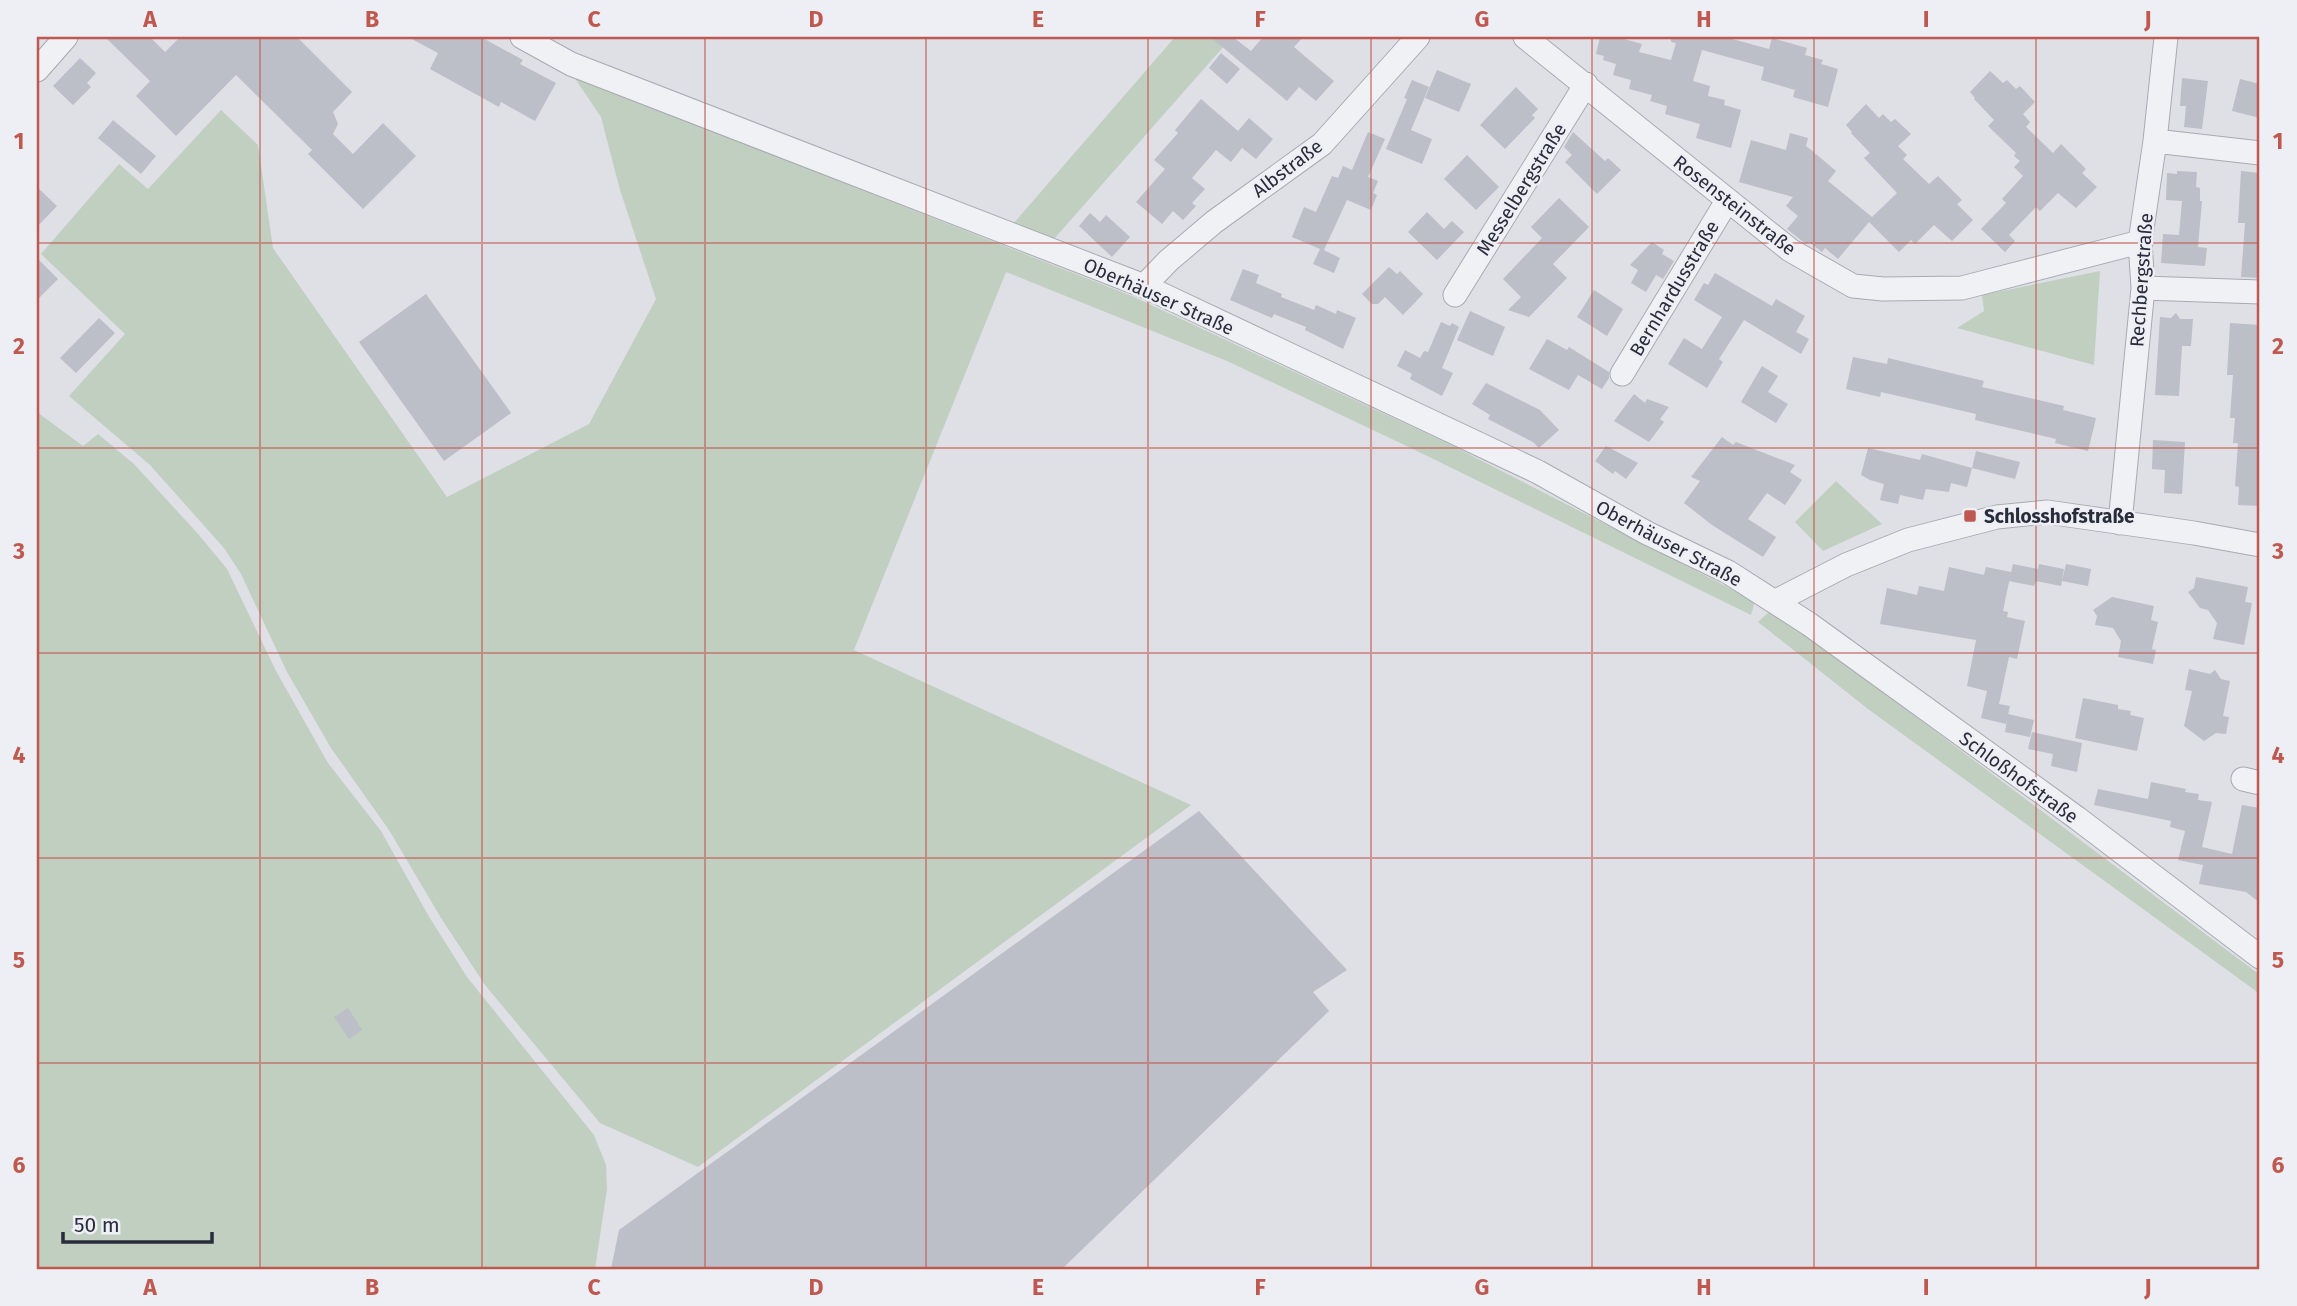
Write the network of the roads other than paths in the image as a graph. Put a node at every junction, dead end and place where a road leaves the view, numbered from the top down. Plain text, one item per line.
1 (66, 37) edge
2 (522, 37) edge
3 (1418, 37) edge
4 (1525, 37) edge
5 (2166, 37) edge
6 (37, 70) edge
7 (1586, 84) junction
8 (2155, 141) junction
9 (2260, 153) edge
10 (1727, 201) junction
11 (2140, 243) junction
12 (1144, 286) junction
13 (2143, 288) junction
14 (2260, 292) edge
15 (1455, 295) dead end
16 (1622, 374) dead end
17 (2120, 523) junction
18 (2260, 545) edge
19 (1776, 601) junction
20 (2260, 957) edge

1 - 6 street
2 - 12 street, Oberhäuser Straße
3 - 12 street, Albstraße
4 - 7 street, Rosensteinstraße
5 - 8 street, Rechbergstraße
7 - 10 street, Rosensteinstraße
7 - 15 street, Messelbergstraße
8 - 9 street
8 - 11 street, Rechbergstraße
10 - 11 street, Rosensteinstraße
10 - 16 street, Bernhardusstraße
11 - 13 street, Rechbergstraße
12 - 19 street, Oberhäuser Straße
13 - 14 street
13 - 17 street, Rechbergstraße
17 - 18 street
17 - 19 street
19 - 20 street, Schloßhofstraße

